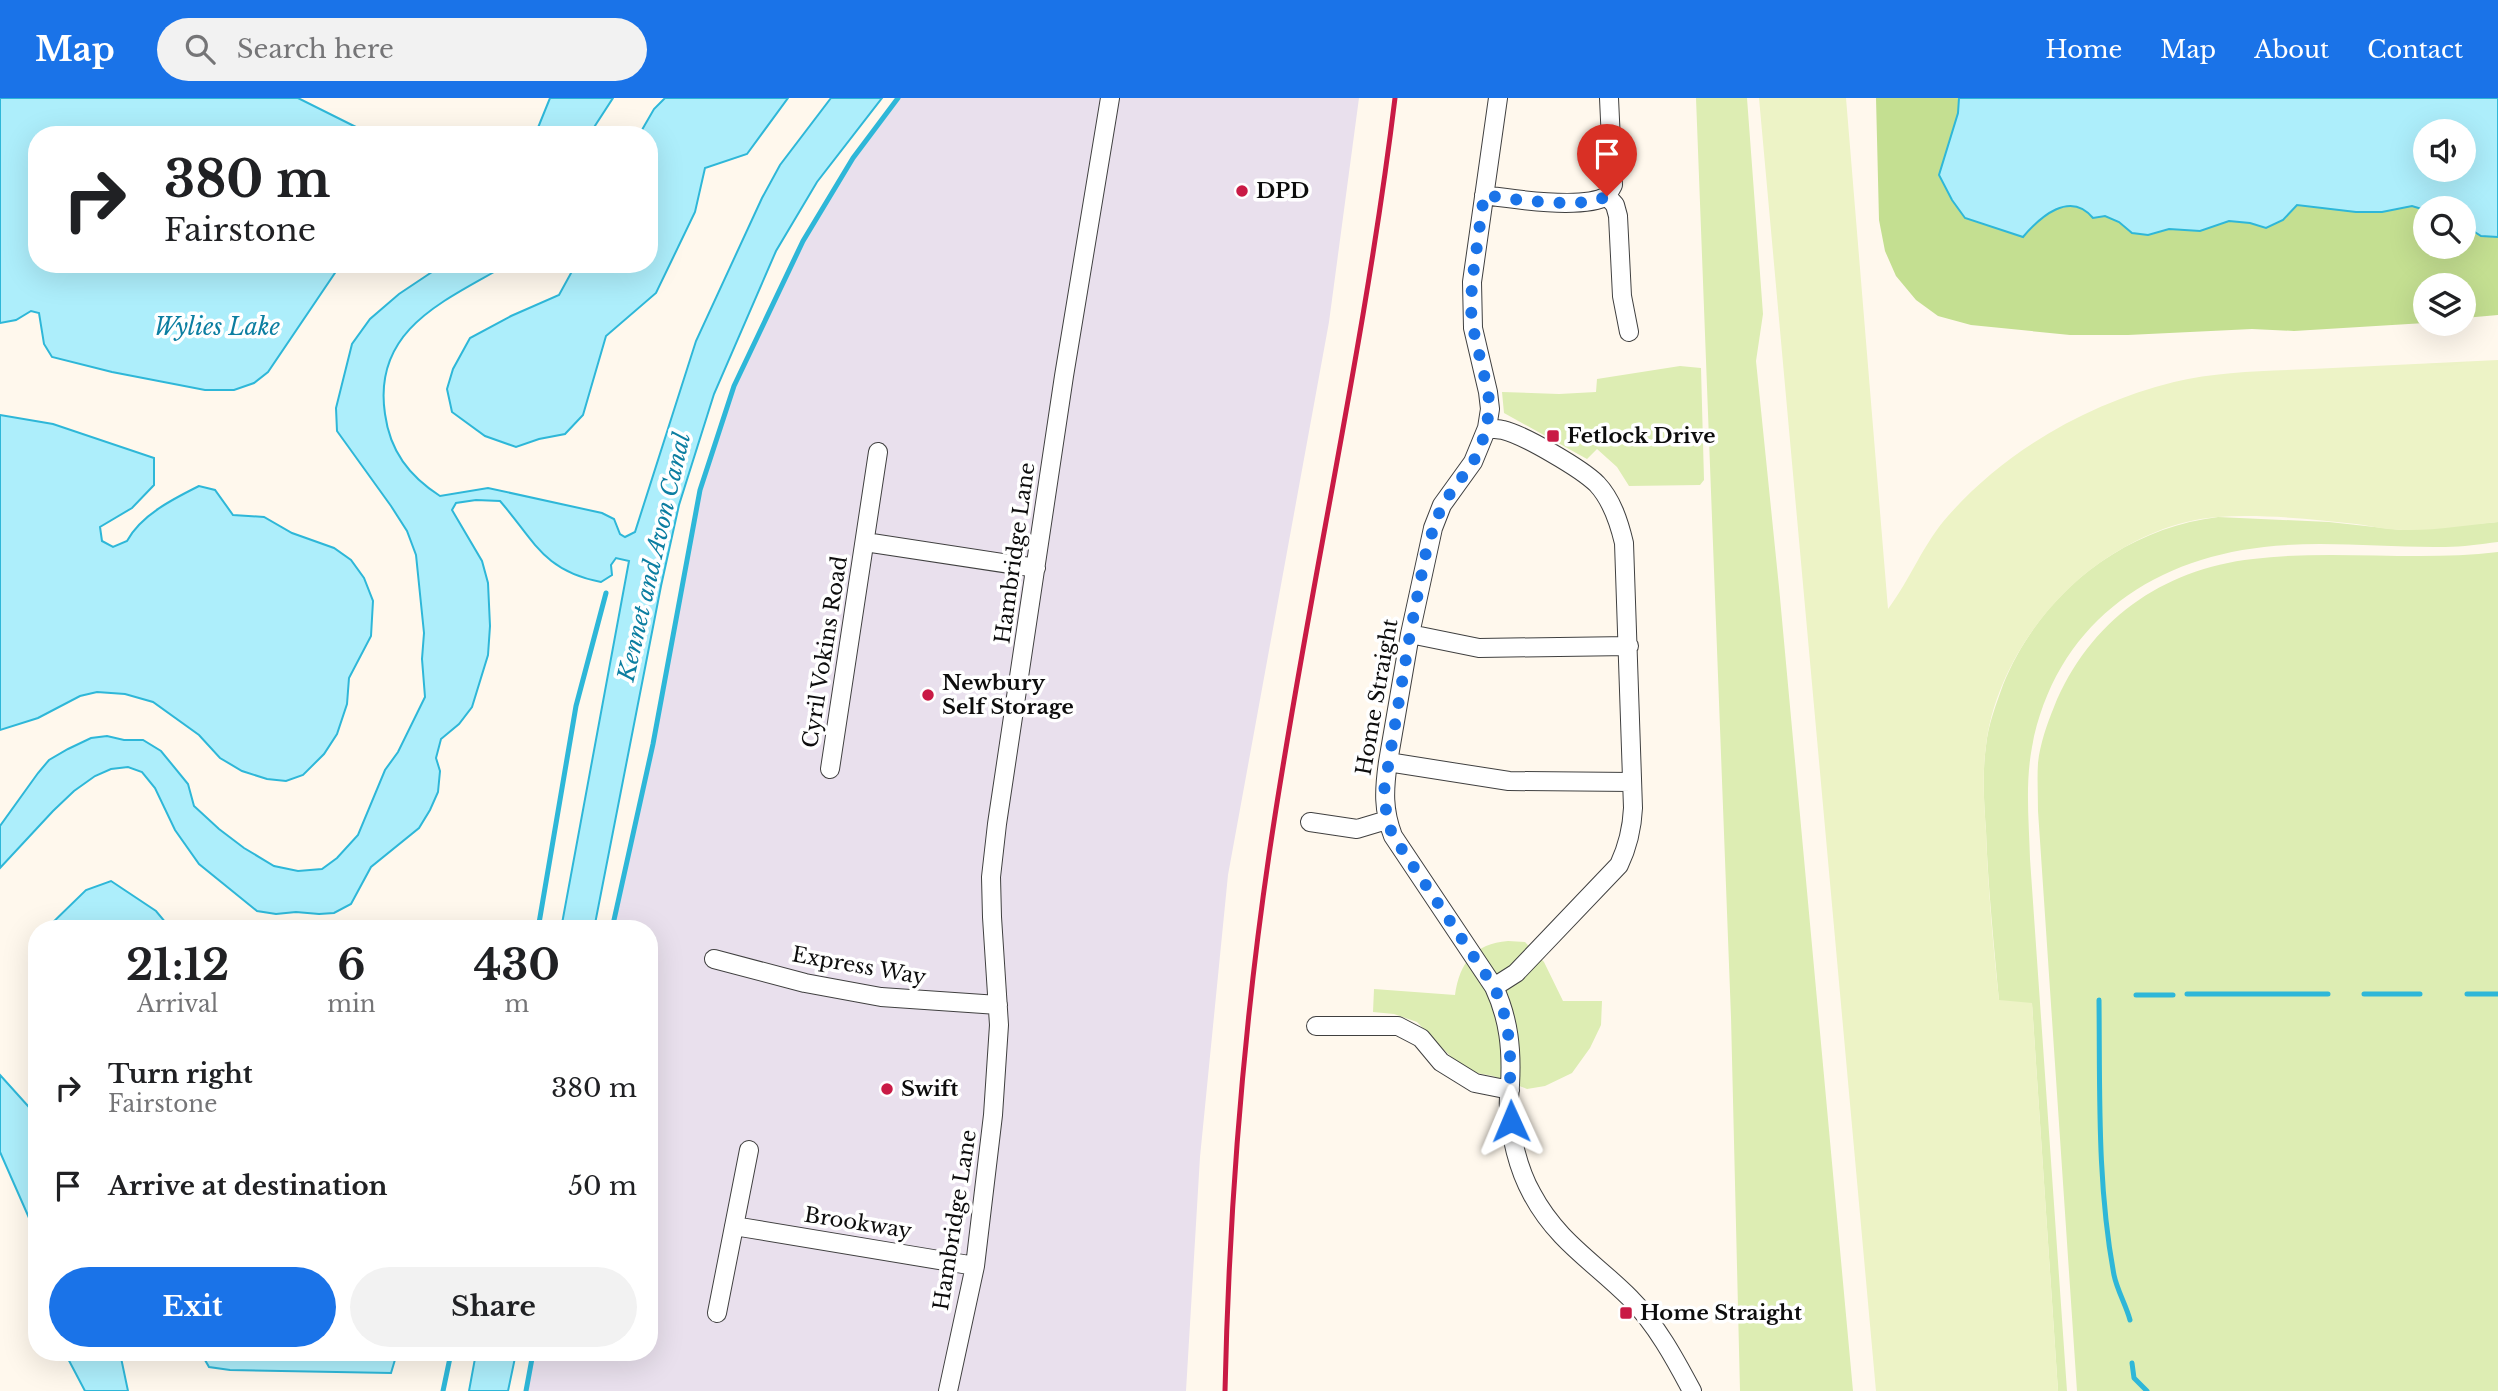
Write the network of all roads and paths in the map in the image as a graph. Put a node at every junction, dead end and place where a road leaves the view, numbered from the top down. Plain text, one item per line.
1 (1110, 98) edge
2 (1498, 98) edge
3 (1609, 98) edge
4 (1484, 195) junction
5 (1607, 196) junction
6 (1629, 332) dead end
7 (1487, 428) junction
8 (878, 452) dead end
9 (865, 542) junction
10 (1036, 568) junction
11 (1410, 634) junction
12 (1629, 646) junction
13 (1388, 762) junction
14 (830, 769) dead end
15 (1632, 782) junction
16 (1387, 820) junction
17 (1310, 822) dead end
18 (713, 959) dead end
19 (1494, 987) junction
20 (998, 1005) junction
21 (1316, 1026) dead end
22 (1510, 1090) junction
23 (749, 1150) dead end
24 (734, 1226) junction
25 (975, 1266) junction
26 (717, 1313) dead end
27 (948, 1391) edge
28 (1692, 1391) edge

1 - 10 street, Hambridge Lane
2 - 4 street, Home Straight
3 - 5 street
4 - 5 street
4 - 7 street, Home Straight
5 - 6 street
7 - 11 street, Home Straight
7 - 12 street
8 - 9 street, Cyril Vokins Road
9 - 10 street, Cyril Vokins Road
9 - 14 street, Cyril Vokins Road
10 - 20 street, Hambridge Lane
11 - 12 street
11 - 13 street, Home Straight
12 - 15 street
13 - 15 street
13 - 16 street, Home Straight
15 - 19 street
16 - 17 street
16 - 19 street, Home Straight
18 - 20 street, Express Way
19 - 22 street, Home Straight
20 - 25 street, Hambridge Lane
21 - 22 street
22 - 28 street, Home Straight
23 - 24 street
24 - 25 street, Brookway
24 - 26 street
25 - 27 street, Hambridge Lane

